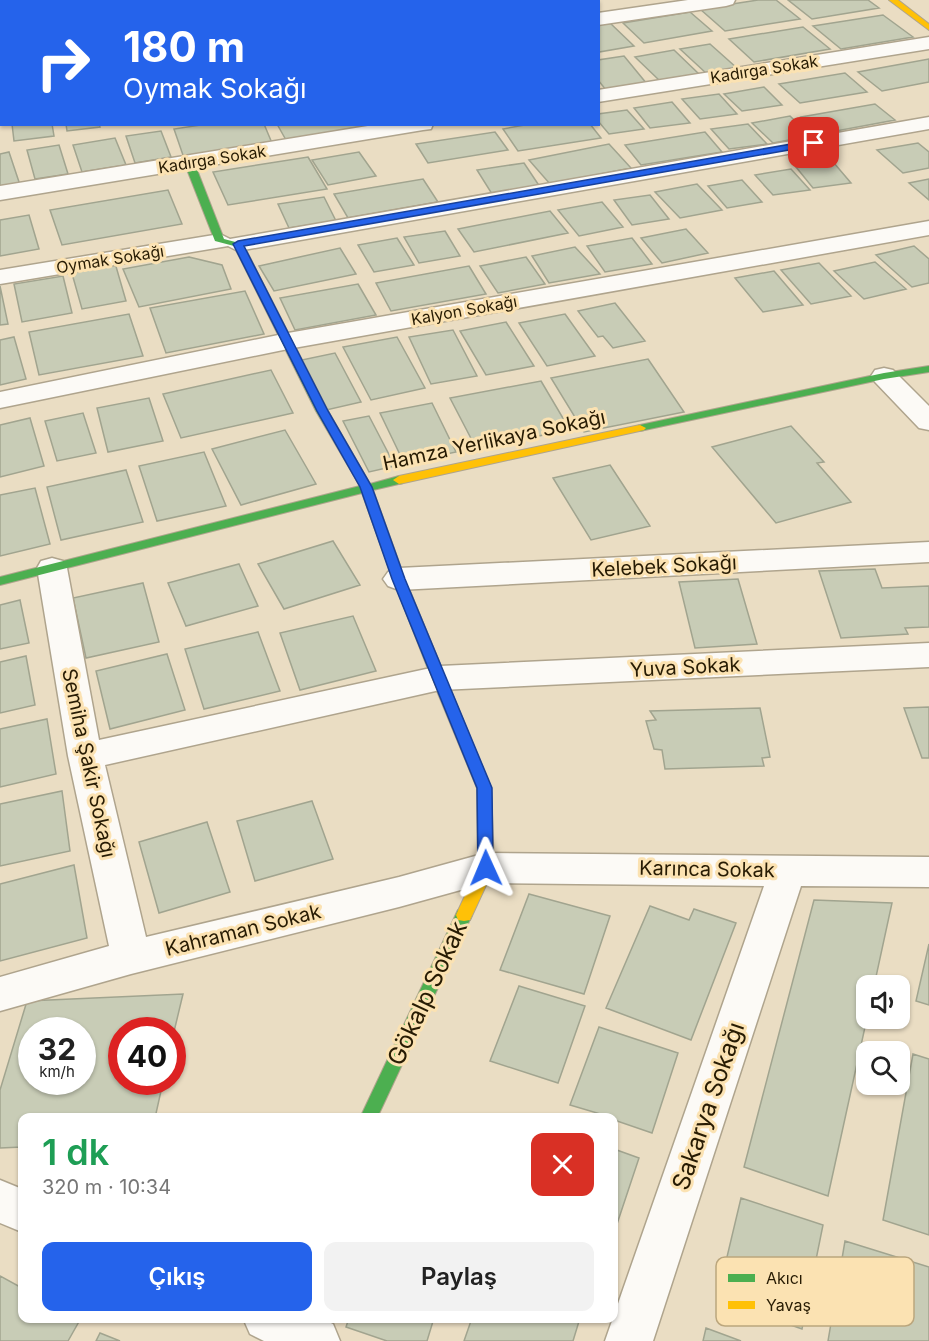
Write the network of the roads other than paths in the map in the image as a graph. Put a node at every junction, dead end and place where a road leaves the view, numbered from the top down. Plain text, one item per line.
1 (726, 0) edge
2 (893, 0) edge
3 (600, 19) edge
4 (929, 28) edge
5 (929, 43) edge
6 (600, 96) edge
7 (929, 123) edge
8 (411, 126) edge
9 (189, 162) junction
10 (0, 193) edge
11 (929, 228) edge
12 (229, 243) junction
13 (0, 277) edge
14 (288, 341) junction
15 (929, 369) edge
16 (884, 376) junction
17 (0, 400) edge
18 (929, 422) edge
19 (366, 487) junction
20 (929, 552) edge
21 (52, 568) junction
22 (399, 579) junction
23 (0, 581) edge
24 (929, 656) edge
25 (440, 678) junction
26 (85, 756) junction
27 (486, 868) junction
28 (788, 870) junction
29 (929, 872) edge
30 (131, 957) junction
31 (0, 994) edge
32 (370, 1113) edge
33 (0, 1201) edge
34 (18, 1209) edge
35 (268, 1325) edge
36 (316, 1341) edge
37 (629, 1341) edge

1 - 3 street
2 - 4 street
5 - 6 street, Kadırga Sokak
7 - 12 street, Oymak Sokağı
8 - 9 street, Kadırga Sokak
9 - 10 street, Kadırga Sokak
9 - 12 street
11 - 14 street, Kalyon Sokağı
12 - 13 street, Oymak Sokağı
12 - 14 street
14 - 17 street, Kalyon Sokağı
14 - 19 street
15 - 16 street, Hamza Yerlikaya Sokağı
16 - 18 street
16 - 19 street, Hamza Yerlikaya Sokağı
19 - 21 street, Hamza Yerlikaya Sokağı
19 - 22 street
20 - 22 street, Kelebek Sokağı
21 - 23 street, Hamza Yerlikaya Sokağı
21 - 26 street, Semiha Şakir Sokağı
22 - 25 street
24 - 25 street, Yuva Sokak
25 - 26 street, Yuva Sokak
25 - 27 street
26 - 30 street, Semiha Şakir Sokağı
27 - 28 street, Karınca Sokak
27 - 30 street, Kahraman Sokak
27 - 32 street, Gökalp Sokak
28 - 29 street, Karınca Sokak
28 - 37 street, Sakarya Sokağı
30 - 31 street, Kahraman Sokak
33 - 34 street
35 - 36 street

